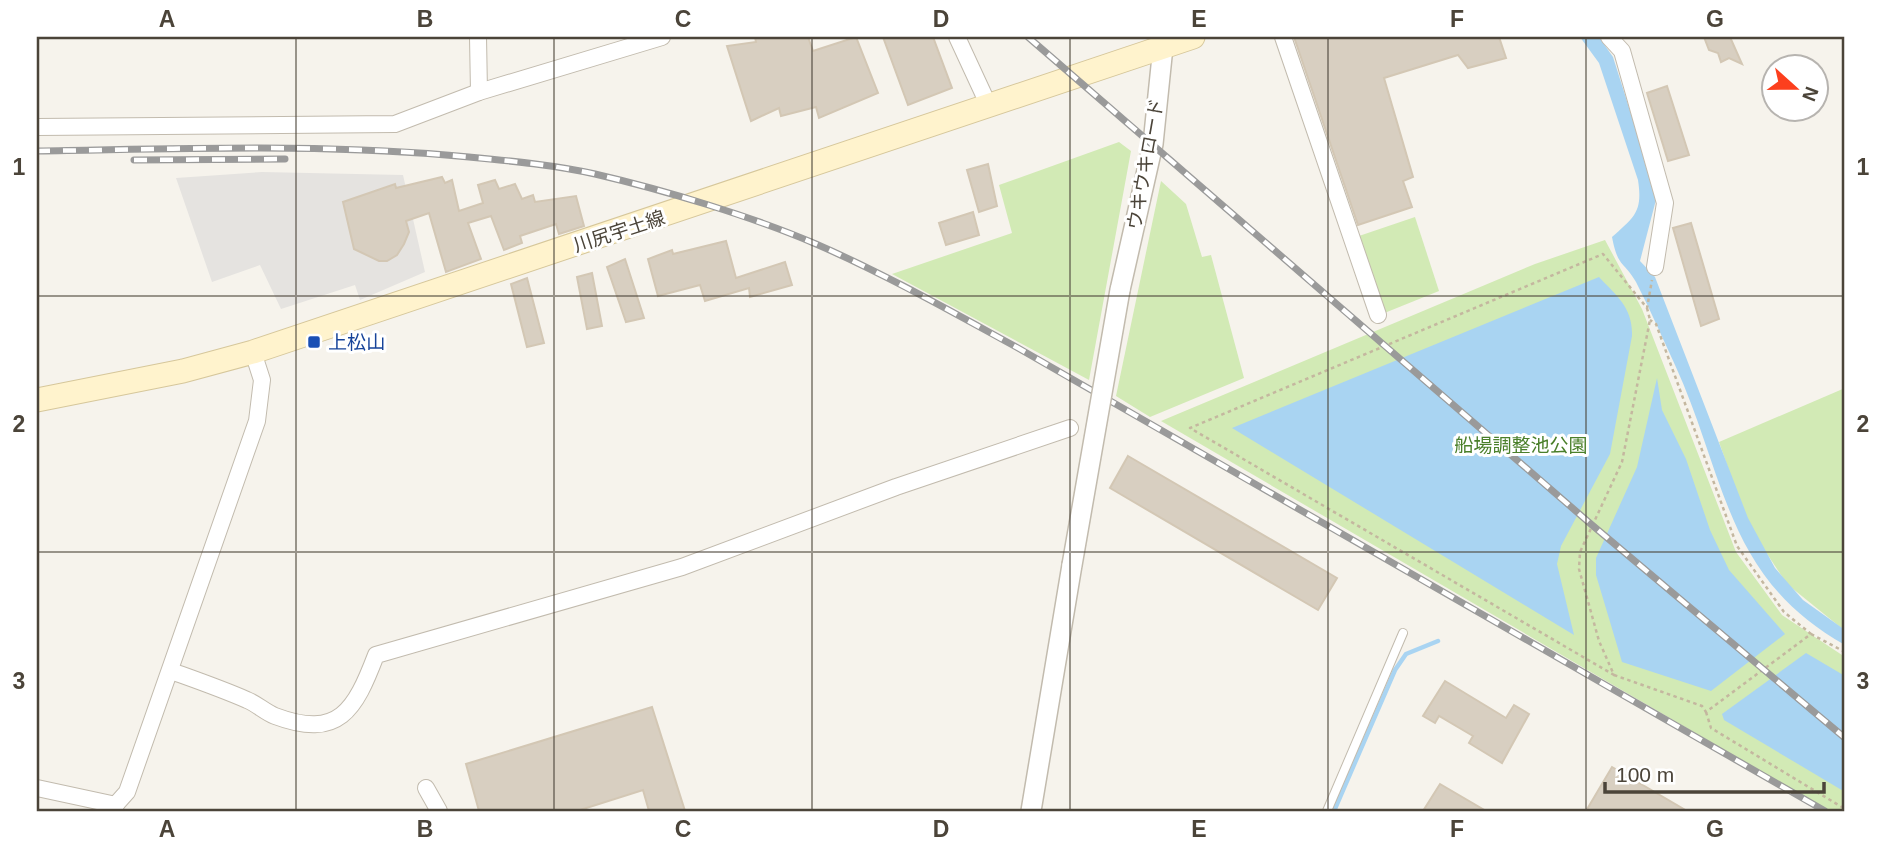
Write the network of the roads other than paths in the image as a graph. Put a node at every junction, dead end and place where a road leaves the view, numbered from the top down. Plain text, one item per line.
1 (478, 37) edge
2 (662, 37) edge
3 (957, 37) edge
4 (1193, 37) edge
5 (1283, 37) edge
6 (1609, 37) edge
7 (1164, 41) edge
8 (479, 92) junction
9 (988, 104) junction
10 (37, 127) edge
11 (1655, 267) road end
12 (1378, 315) dead end
13 (253, 352) junction
14 (37, 400) edge
15 (1070, 428) dead end
16 (1403, 633) dead end
17 (171, 671) junction
18 (37, 788) edge
19 (426, 788) dead end
20 (113, 808) edge
21 (439, 811) edge
22 (1031, 811) edge
23 (1327, 811) edge

1 - 8 street
2 - 8 street
3 - 9 street
4 - 7 main road, 川尻宇土線
5 - 12 street
6 - 11 street
7 - 9 main road, 川尻宇土線
7 - 22 street, ウキウキロード, bridge
8 - 10 street
9 - 13 main road, 川尻宇土線
13 - 14 main road, 川尻宇土線
13 - 17 street
15 - 17 street
16 - 23 lane
17 - 20 street
18 - 20 street
19 - 21 street

